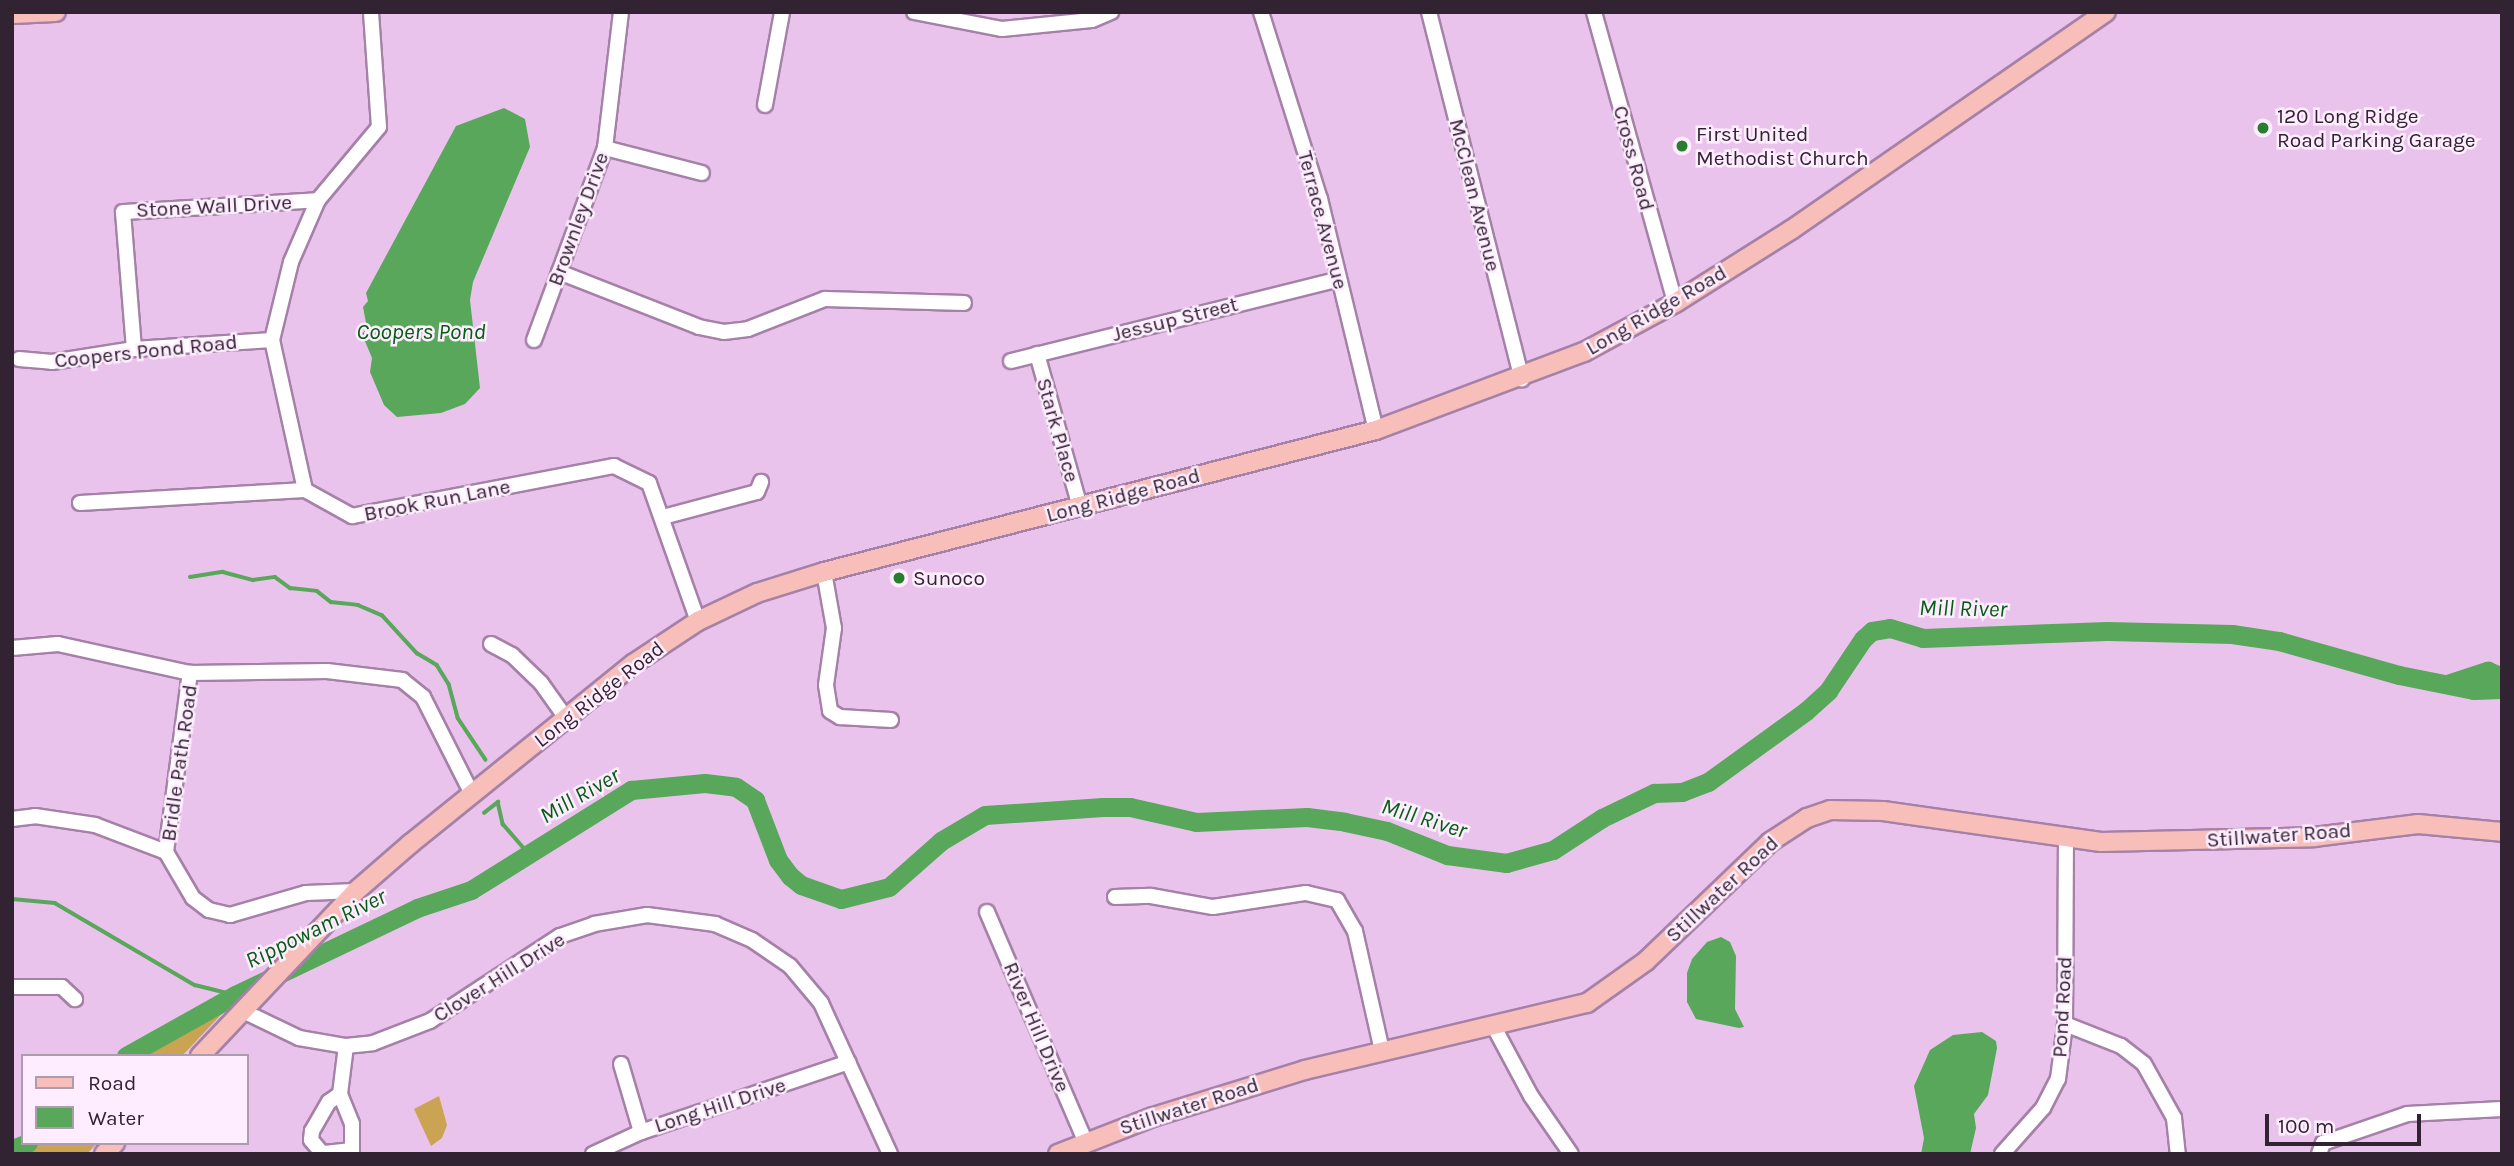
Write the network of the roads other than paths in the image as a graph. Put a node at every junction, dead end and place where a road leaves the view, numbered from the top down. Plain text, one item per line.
1 (56, 12) edge
2 (370, 12) edge
3 (621, 12) edge
4 (782, 12) edge
5 (914, 12) edge
6 (1111, 12) edge
7 (1261, 12) edge
8 (1429, 12) edge
9 (1594, 12) edge
10 (2106, 12) edge
11 (12, 15) edge
12 (765, 105) dead end
13 (605, 148) junction
14 (702, 173) dead end
15 (318, 200) junction
16 (559, 272) junction
17 (1339, 279) junction
18 (964, 303) dead end
19 (1675, 303) junction
20 (272, 340) junction
21 (534, 340) dead end
22 (134, 349) junction
23 (1037, 354) junction
24 (19, 359) dead end
25 (1011, 361) dead end
26 (1522, 379) junction
27 (1376, 430) junction
28 (761, 482) dead end
29 (305, 490) junction
30 (80, 503) dead end
31 (1080, 507) junction
32 (663, 517) junction
33 (824, 572) junction
34 (698, 621) junction
35 (491, 644) dead end
36 (12, 648) edge
37 (191, 673) junction
38 (566, 718) junction
39 (891, 720) dead end
40 (472, 794) junction
41 (12, 819) edge
42 (2502, 832) edge
43 (2066, 841) junction
44 (166, 852) junction
45 (356, 891) junction
46 (1115, 897) dead end
47 (987, 912) dead end
48 (12, 987) edge
49 (75, 999) dead end
50 (243, 1011) junction
51 (2065, 1024) junction
52 (1494, 1027) junction
53 (346, 1046) junction
54 (1382, 1052) junction
55 (202, 1054) edge
56 (849, 1062) junction
57 (621, 1063) dead end
58 (340, 1094) dead end
59 (2502, 1109) edge
60 (642, 1132) junction
61 (1085, 1141) junction
62 (593, 1154) edge
63 (890, 1154) edge
64 (1058, 1154) edge
65 (1571, 1154) edge
66 (2002, 1154) edge
67 (2178, 1154) edge
68 (2319, 1154) edge

1 - 11 main road
2 - 15 street
3 - 13 street, Brownley Drive
4 - 12 street
5 - 6 street
7 - 17 street, Terrace Avenue
8 - 26 street, McClean Avenue
9 - 19 street, Cross Road
10 - 19 main road, Long Ridge Road
13 - 14 street
13 - 16 street, Brownley Drive
15 - 20 street
15 - 22 street, Stone Wall Drive
16 - 18 street
16 - 21 street, Brownley Drive
17 - 23 street, Jessup Street
17 - 27 street, Terrace Avenue
19 - 26 main road, Long Ridge Road
20 - 22 street, Coopers Pond Road
20 - 29 street
22 - 24 street, Coopers Pond Road
23 - 25 street, Jessup Street
23 - 31 street, Stark Place
26 - 27 main road, Long Ridge Road
27 - 31 main road, Long Ridge Road
28 - 32 street
29 - 30 street
29 - 32 street, Brook Run Lane
31 - 33 main road, Long Ridge Road
32 - 34 street, Brook Run Lane
33 - 34 main road, Long Ridge Road
33 - 39 street
34 - 38 main road, Long Ridge Road
35 - 38 street
36 - 37 street
37 - 40 street
37 - 44 street, Bridle Path Road
38 - 40 main road, Long Ridge Road
40 - 45 main road, Long Ridge Road
41 - 44 street
42 - 43 main road, Stillwater Road
43 - 51 street, Pond Road
43 - 52 main road, Stillwater Road
44 - 45 street
45 - 50 main road, Long Ridge Road
46 - 54 street
47 - 61 street, River Hill Drive
48 - 49 street
50 - 53 street, Clover Hill Drive
50 - 55 main road, Long Ridge Road
51 - 66 street, Pond Road
51 - 67 street
52 - 54 main road, Stillwater Road
52 - 65 street
53 - 56 street, Clover Hill Drive
53 - 58 street
54 - 61 main road, Stillwater Road
56 - 60 street, Long Hill Drive
56 - 63 street, Clover Hill Drive
57 - 60 street
59 - 68 street
60 - 62 street, Long Hill Drive
61 - 64 main road, Stillwater Road

